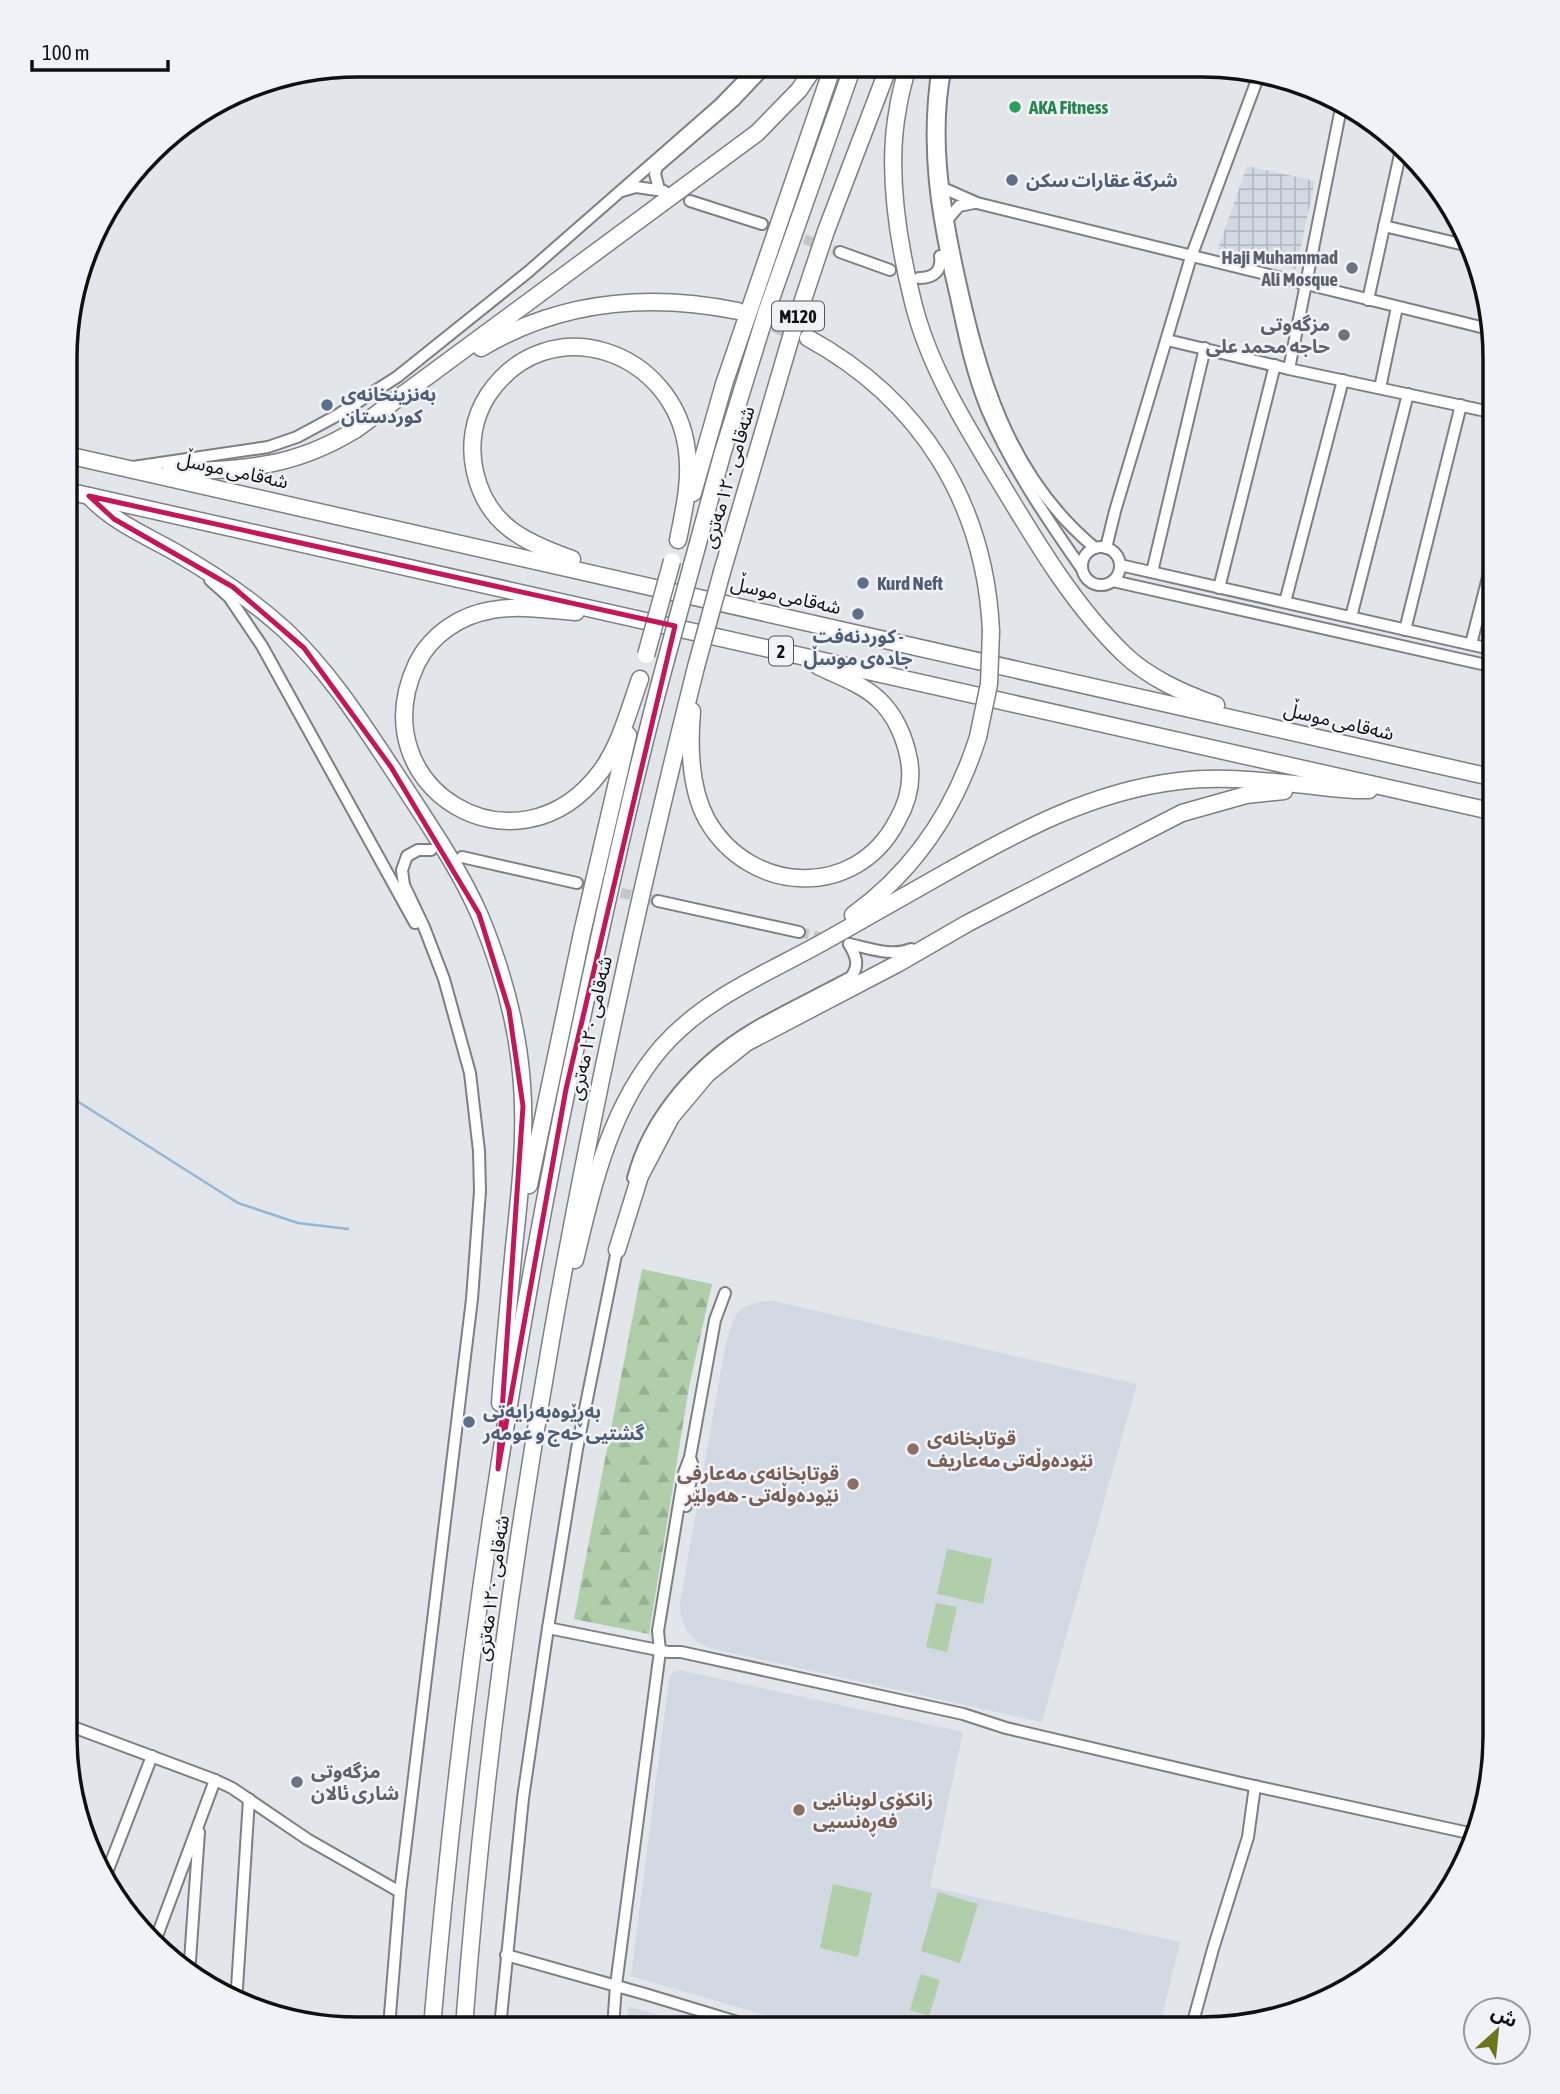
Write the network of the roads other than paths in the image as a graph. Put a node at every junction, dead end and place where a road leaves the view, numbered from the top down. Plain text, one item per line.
1 (746, 77) edge
2 (757, 77) edge
3 (808, 77) edge
4 (830, 77) edge
5 (849, 77) edge
6 (885, 77) edge
7 (905, 77) edge
8 (937, 77) edge
9 (944, 77) edge
10 (1256, 82) edge
11 (1340, 114) edge
12 (1402, 160) edge
13 (943, 188) junction
14 (620, 192) junction
15 (690, 201) dead end
16 (977, 203) junction
17 (947, 220) junction
18 (762, 225) tunnel mouth
19 (1384, 226) junction
20 (942, 243) junction
21 (1458, 244) edge
22 (840, 252) tunnel mouth
23 (1191, 257) junction
24 (890, 270) dead end
25 (919, 278) dead end
26 (1306, 285) junction
27 (1368, 300) junction
28 (1397, 307) junction
29 (738, 311) tunnel mouth
30 (1481, 327) edge
31 (808, 338) tunnel mouth
32 (1167, 340) junction
33 (1205, 348) junction
34 (1275, 365) junction
35 (1289, 369) junction
36 (1343, 380) junction
37 (1380, 388) junction
38 (405, 394) junction
39 (1408, 394) junction
40 (1461, 405) junction
41 (1483, 410) edge
42 (77, 457) edge
43 (124, 468) junction
44 (146, 472) junction
45 (77, 493) edge
46 (89, 496) junction
47 (678, 540) junction
48 (1101, 548) junction
49 (176, 552) junction
50 (1120, 565) junction
51 (1082, 569) junction
52 (1152, 572) junction
53 (1113, 581) junction
54 (643, 584) junction
55 (1219, 587) junction
56 (1483, 598) edge
57 (1285, 603) junction
58 (636, 617) junction
59 (1351, 617) junction
60 (1385, 625) junction
61 (1405, 629) junction
62 (1380, 641) junction
63 (1471, 645) junction
64 (1483, 648) edge
65 (798, 655) junction
66 (1483, 664) edge
67 (696, 667) junction
68 (640, 679) junction
69 (1329, 740) junction
70 (1483, 775) edge
71 (1385, 787) junction
72 (1336, 789) junction
73 (1483, 809) edge
74 (431, 850) dead end
75 (462, 857) dead end
76 (577, 883) tunnel mouth
77 (658, 901) tunnel mouth
78 (961, 927) junction
79 (799, 932) tunnel mouth
80 (436, 959) junction
81 (772, 968) junction
82 (617, 1250) junction
83 (510, 1286) junction
84 (724, 1293) dead end
85 (541, 1398) junction
86 (498, 1469) junction
87 (548, 1628) junction
88 (663, 1648) junction
89 (77, 1728) edge
90 (152, 1756) junction
91 (215, 1780) junction
92 (1255, 1786) junction
93 (248, 1799) junction
94 (200, 1819) junction
95 (1466, 1832) edge
96 (109, 1866) edge
97 (400, 1892) junction
98 (158, 1934) edge
99 (506, 1955) junction
100 (191, 1962) edge
101 (616, 1985) junction
102 (237, 1988) dead end
103 (390, 2017) edge
104 (433, 2017) edge
105 (465, 2017) edge
106 (501, 2017) edge
107 (614, 2017) edge
108 (721, 2017) edge
109 (1194, 2017) edge

1 - 14 street
2 - 14 street
3 - 38 highway
4 - 47 highway
5 - 86 highway, شەقامی ١٢٠ مەتری / M120, bridge
6 - 67 highway, شەقامی ١٢٠ مەتری / M120, bridge
7 - 69 highway
8 - 20 street
9 - 13 street
10 - 23 street
11 - 26 street
12 - 19 street
13 - 16 street
13 - 17 street
14 - 43 street
15 - 18 street
16 - 17 street
16 - 23 street
17 - 48 street
19 - 21 street
19 - 27 street
20 - 25 street
20 - 51 street
22 - 24 street
23 - 26 street
23 - 32 street
26 - 27 street
26 - 35 street
27 - 28 street
28 - 30 street
28 - 37 street
29 - 38 highway
31 - 81 highway, bridge
32 - 33 street
32 - 48 street
33 - 34 street
33 - 52 street
34 - 35 street
34 - 55 street
35 - 36 street
36 - 37 street
36 - 57 street
37 - 39 street
38 - 44 highway
39 - 40 street
39 - 59 street
40 - 41 street
40 - 61 street
42 - 43 highway, شەقامی موسڵ / 2
43 - 44 highway, شەقامی موسڵ / 2
44 - 54 highway, شەقامی موسڵ / 2
45 - 46 highway, 2
46 - 49 highway
46 - 58 highway, 2
47 - 54 highway
47 - 68 highway, bridge
48 - 50 street
48 - 51 street
49 - 80 street
49 - 83 highway
50 - 52 street
50 - 53 street
51 - 53 street
52 - 55 street
53 - 62 street
54 - 69 highway, شەقامی موسڵ / 2
55 - 57 street
56 - 63 street
57 - 59 street
58 - 65 highway, 2
58 - 68 highway
59 - 60 street
60 - 61 street
60 - 62 street
61 - 63 street
62 - 66 street
63 - 64 street
65 - 67 highway
65 - 71 highway, 2
67 - 85 highway, شەقامی ١٢٠ مەتری
68 - 83 highway
69 - 70 highway, شەقامی موسڵ / 2
71 - 72 highway
71 - 73 highway, 2
72 - 78 highway
72 - 81 highway
74 - 80 street
75 - 76 street
77 - 79 street
78 - 82 highway
78 - 82 street
80 - 97 street
81 - 85 highway
82 - 87 street
83 - 86 highway
84 - 88 street
85 - 105 highway, شەقامی ١٢٠ مەتری
86 - 104 highway, شەقامی ١٢٠ مەتری
87 - 88 street
87 - 99 street
88 - 92 street
88 - 101 street
89 - 90 street
90 - 91 street
90 - 96 street
91 - 93 street
91 - 94 street
92 - 95 street
92 - 109 street
93 - 97 street
93 - 102 street
94 - 98 street
94 - 100 street
97 - 103 street
99 - 101 street
99 - 106 street
101 - 107 street
101 - 108 street

